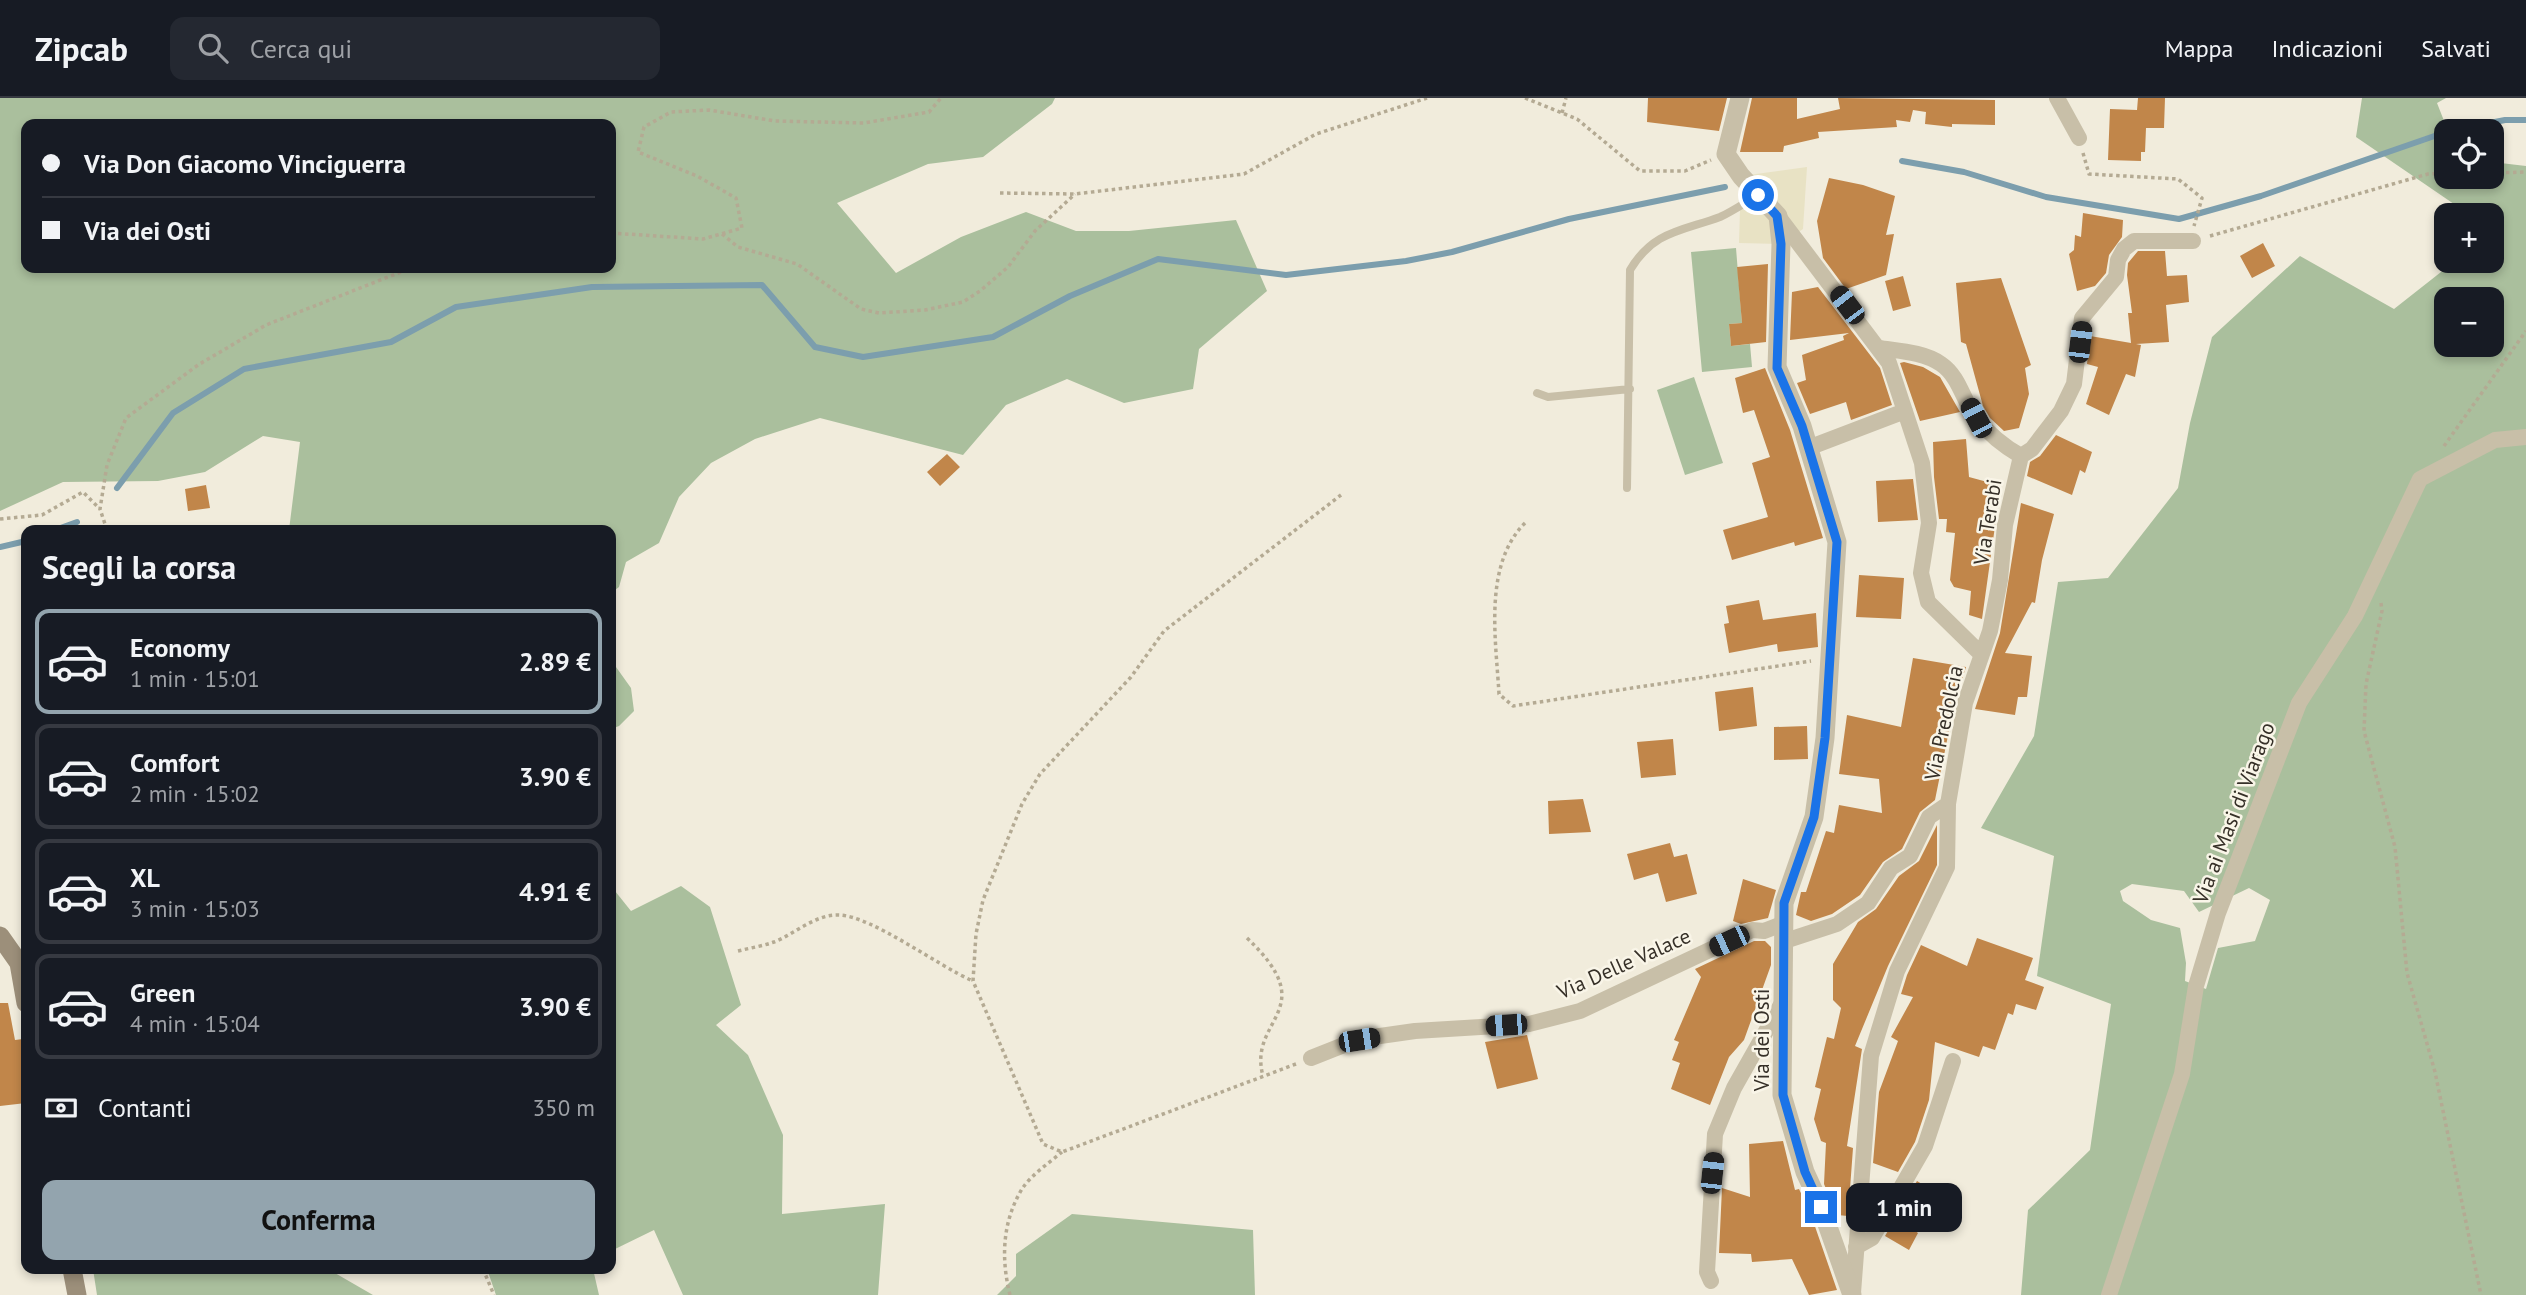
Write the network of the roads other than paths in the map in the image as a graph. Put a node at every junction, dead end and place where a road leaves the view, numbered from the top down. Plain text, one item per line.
1 (1740, 98) edge
2 (2057, 98) edge
3 (2079, 138) road end
4 (1758, 195) junction
5 (1777, 216) junction
6 (2193, 236) road end
7 (1879, 348) junction
8 (1630, 389) junction
9 (1537, 393) dead end
10 (1905, 411) junction
11 (2526, 437) edge
12 (1808, 448) junction
13 (2021, 456) junction
14 (1627, 488) dead end
15 (1981, 654) junction
16 (1948, 804) junction
17 (1785, 932) junction
18 (0, 936) edge
19 (21, 974) edge
20 (1784, 1001) junction
21 (1311, 1058) road end
22 (1952, 1061) dead end
23 (1856, 1247) junction
24 (73, 1274) edge
25 (1711, 1281) dead end
26 (77, 1295) edge
27 (1852, 1295) edge
28 (2109, 1295) edge

1 - 4 street
2 - 3 street
4 - 5 street
4 - 8 lane
5 - 7 street, Via Predolcia
5 - 12 street, Via dei Osti
6 - 13 street
7 - 10 street, Via Predolcia
7 - 13 street, Via Terabi
8 - 9 lane
8 - 14 lane
10 - 12 street
10 - 15 street, Via Predolcia
11 - 28 street, Via ai Masi di Viarago
12 - 17 street, Via dei Osti
13 - 15 street, Via Terabi
15 - 16 street, Via Predolcia
16 - 17 street, Via Delle Valace
16 - 23 street, Via Predolcia
17 - 20 street, Via dei Osti
17 - 21 street, Via Delle Valace
18 - 19 main road
20 - 25 street
20 - 27 street, Via dei Osti
22 - 23 street
23 - 27 street, Via Predolcia
24 - 26 main road

